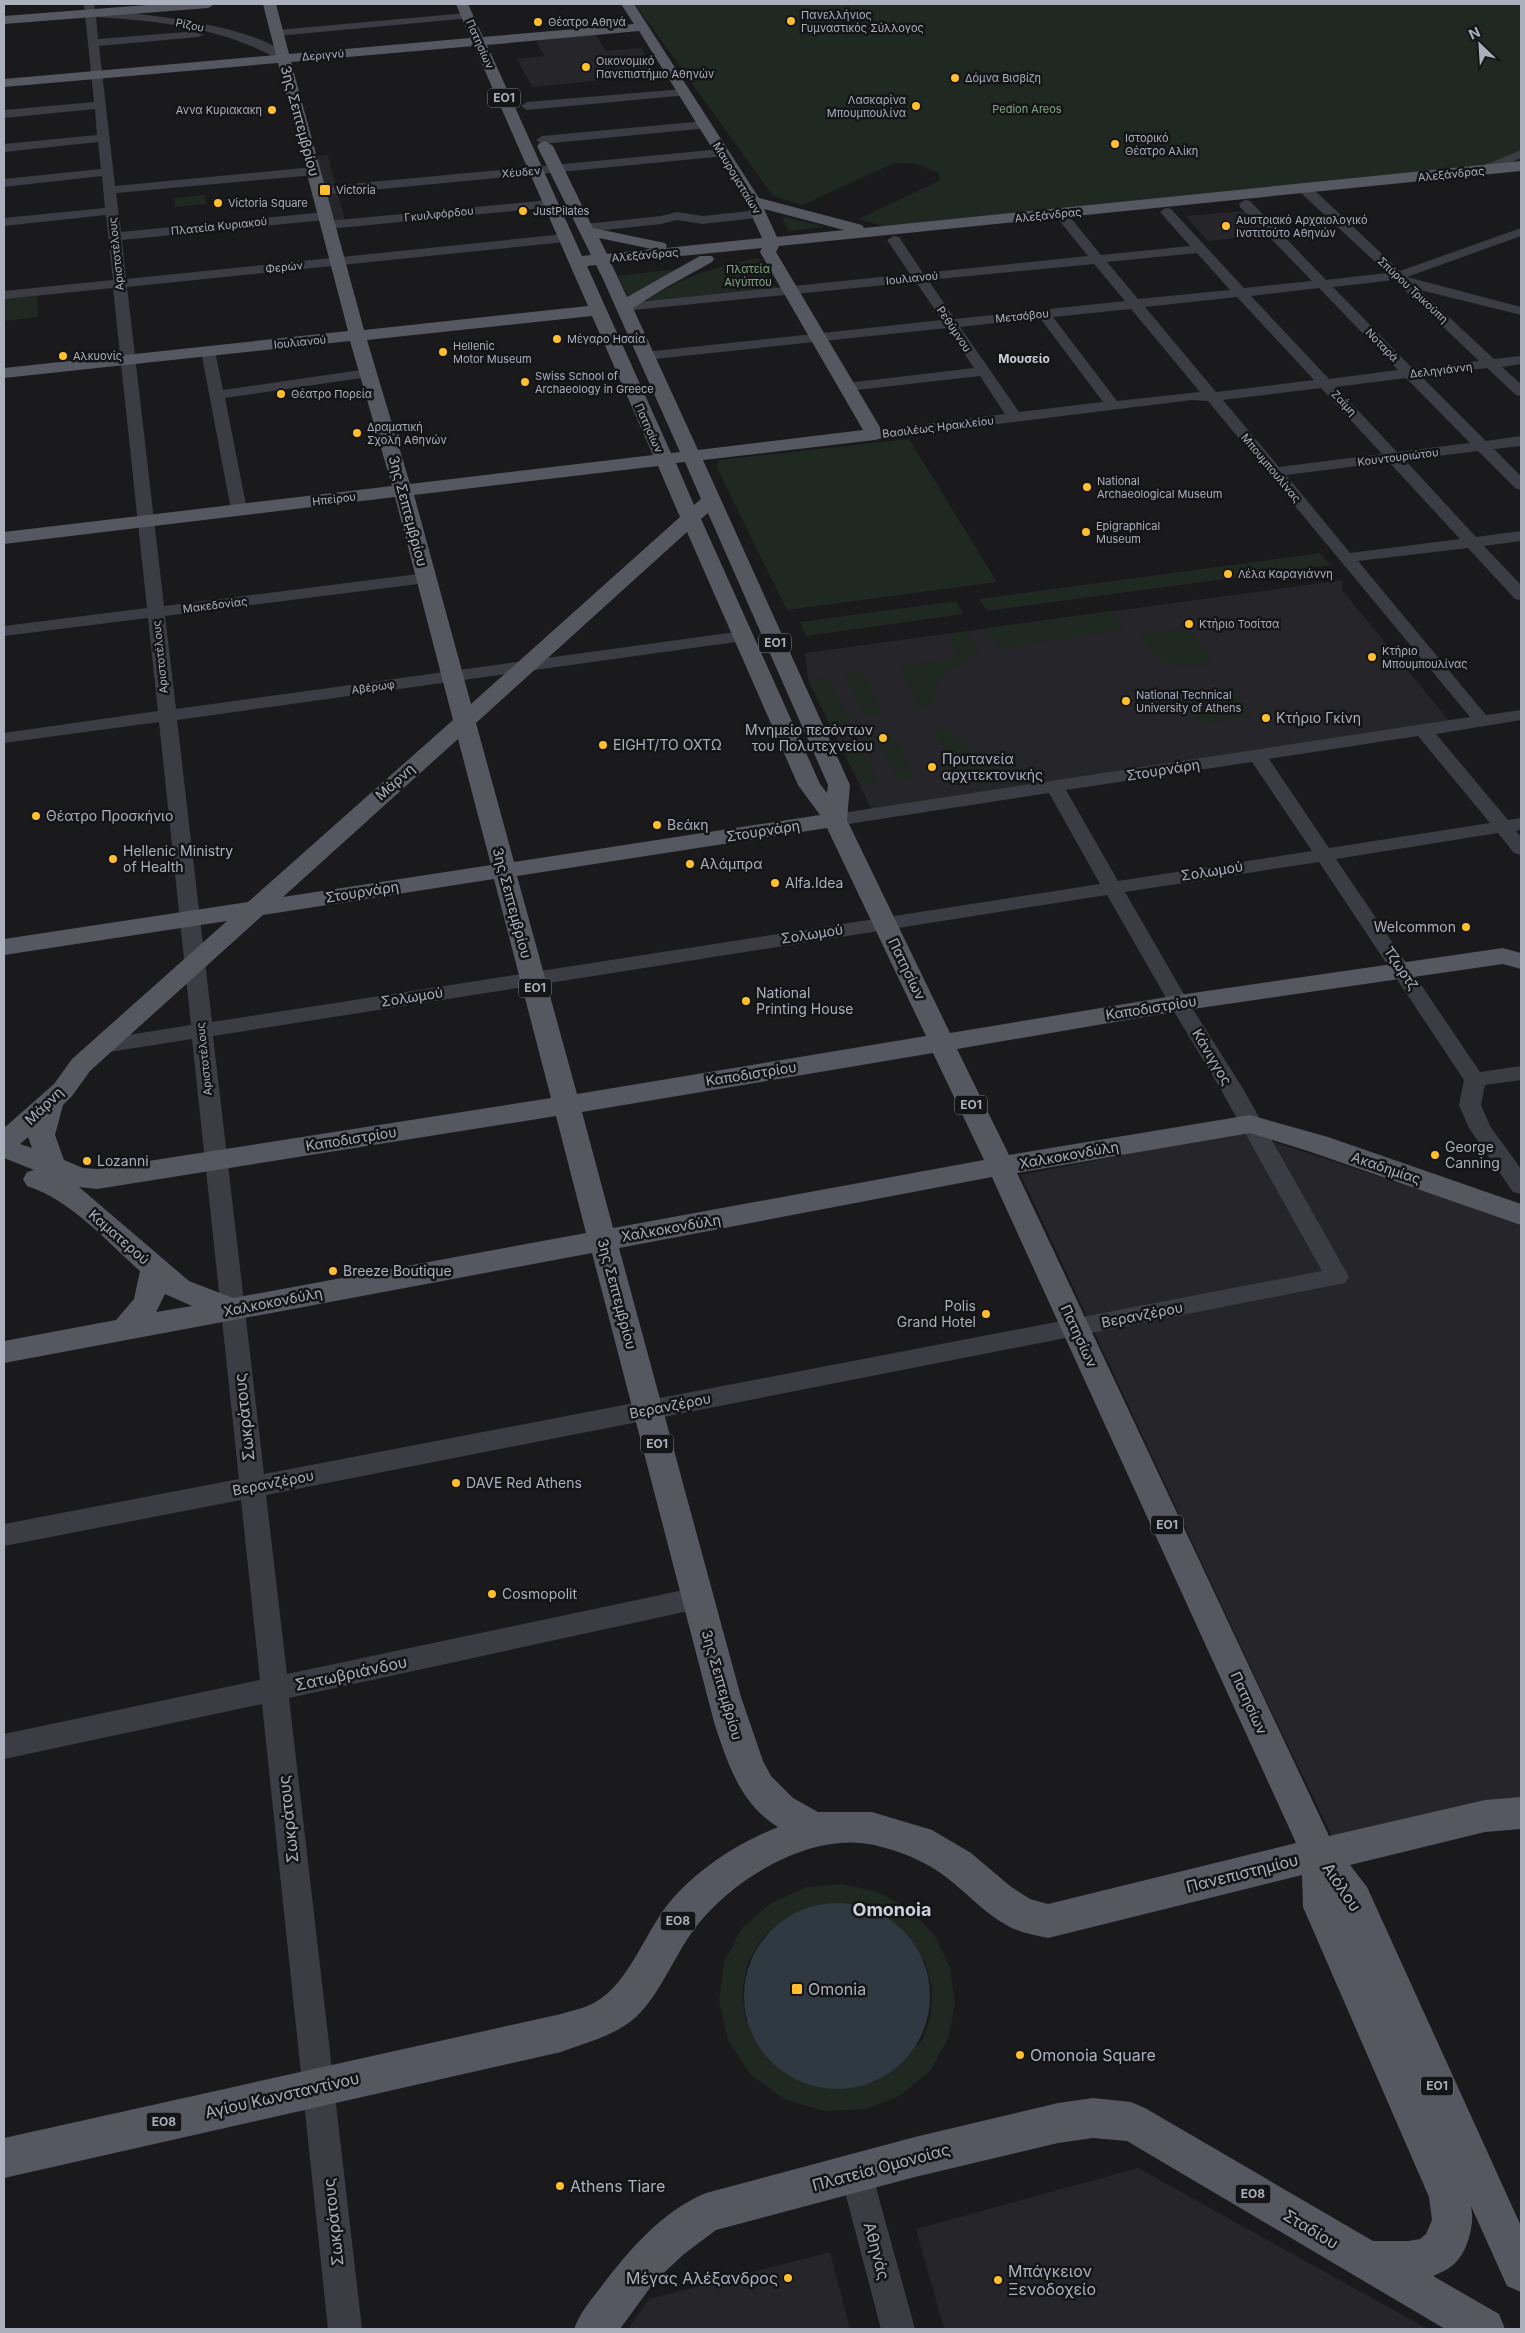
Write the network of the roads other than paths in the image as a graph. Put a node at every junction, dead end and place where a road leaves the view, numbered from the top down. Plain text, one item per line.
1 (208, 4) edge
2 (269, 4) edge
3 (628, 4) edge
4 (174, 5) edge
5 (89, 8) edge
6 (464, 10) edge
7 (4, 20) edge
8 (642, 27) junction
9 (219, 32) junction
10 (277, 33) junction
11 (493, 34) junction
12 (478, 41) junction
13 (93, 43) junction
14 (502, 54) dead end
15 (284, 58) junction
16 (97, 75) junction
17 (4, 83) edge
18 (519, 89) dead end
19 (684, 93) junction
20 (100, 105) junction
21 (527, 106) junction
22 (4, 114) edge
23 (704, 125) junction
24 (104, 138) junction
25 (542, 140) junction
26 (4, 148) edge
27 (722, 153) junction
28 (1521, 154) edge
29 (1521, 166) edge
30 (556, 169) junction
31 (1484, 170) junction
32 (314, 171) junction
33 (537, 171) junction
34 (107, 172) junction
35 (1521, 176) edge
36 (4, 183) edge
37 (109, 190) junction
38 (319, 191) junction
39 (1310, 193) junction
40 (550, 204) junction
41 (1245, 204) junction
42 (756, 207) junction
43 (112, 211) junction
44 (1166, 212) junction
45 (1063, 218) junction
46 (326, 221) junction
47 (4, 222) edge
48 (587, 229) junction
49 (1521, 232) edge
50 (874, 233) junction
51 (114, 237) junction
52 (565, 238) junction
53 (894, 240) junction
54 (770, 248) junction
55 (1200, 249) junction
56 (679, 252) junction
57 (706, 259) junction
58 (1098, 260) junction
59 (338, 262) junction
60 (604, 264) junction
61 (578, 267) junction
62 (920, 278) junction
63 (1401, 279) junction
64 (120, 284) junction
65 (1324, 284) junction
66 (790, 291) junction
67 (1241, 293) junction
68 (4, 295) edge
69 (1135, 304) junction
70 (623, 307) junction
71 (1520, 308) edge
72 (597, 310) junction
73 (1044, 314) junction
74 (951, 324) junction
75 (357, 336) junction
76 (818, 338) junction
77 (208, 351) junction
78 (646, 356) junction
79 (128, 360) junction
80 (1521, 360) edge
81 (1491, 364) junction
82 (983, 371) junction
83 (4, 373) edge
84 (368, 373) junction
85 (1410, 374) junction
86 (1325, 384) junction
87 (847, 387) junction
88 (1521, 392) edge
89 (217, 395) junction
90 (1212, 397) junction
91 (1113, 406) junction
92 (1015, 417) junction
93 (875, 434) junction
94 (1521, 441) edge
95 (1482, 446) junction
96 (690, 456) junction
97 (1394, 458) junction
98 (663, 459) junction
99 (1274, 472) junction
100 (1521, 485) edge
101 (403, 490) junction
102 (710, 500) junction
103 (239, 510) junction
104 (689, 518) junction
105 (145, 521) junction
106 (1521, 536) edge
107 (4, 538) edge
108 (1473, 542) junction
109 (707, 558) junction
110 (1346, 558) junction
111 (644, 559) junction
112 (426, 578) junction
113 (1521, 595) edge
114 (156, 612) junction
115 (4, 631) edge
116 (742, 636) junction
117 (523, 667) junction
118 (452, 676) junction
119 (1521, 715) edge
120 (167, 716) junction
121 (464, 721) junction
122 (1482, 721) junction
123 (1423, 730) junction
124 (4, 738) edge
125 (1257, 756) junction
126 (1054, 786) junction
127 (835, 820) junction
128 (1512, 825) edge
129 (1521, 849) edge
130 (1323, 854) junction
131 (307, 862) junction
132 (504, 870) junction
133 (1112, 887) junction
134 (330, 897) junction
135 (259, 908) junction
136 (189, 918) junction
137 (884, 922) junction
138 (4, 946) edge
139 (1512, 958) edge
140 (194, 964) junction
141 (1402, 969) junction
142 (532, 978) junction
143 (1179, 1003) junction
144 (201, 1030) junction
145 (942, 1043) junction
146 (103, 1046) junction
147 (81, 1065) junction
148 (1521, 1073) edge
149 (1475, 1080) junction
150 (51, 1101) junction
151 (566, 1105) junction
152 (4, 1122) edge
153 (1250, 1124) junction
154 (4, 1143) edge
155 (4, 1148) edge
156 (216, 1161) junction
157 (53, 1166) junction
158 (1001, 1166) junction
159 (4, 1168) edge
160 (1521, 1186) edge
161 (1521, 1215) edge
162 (602, 1240) junction
163 (155, 1268) junction
164 (1337, 1277) joint
165 (232, 1310) junction
166 (1076, 1327) junction
167 (124, 1330) junction
168 (4, 1352) edge
169 (648, 1410) junction
170 (252, 1487) junction
171 (4, 1535) edge
172 (698, 1598) junction
173 (274, 1689) junction
174 (4, 1748) edge
175 (1521, 1813) edge
176 (816, 1829) junction
177 (1319, 1854) junction
178 (318, 2087) junction
179 (1140, 2127) joint
180 (4, 2158) edge
181 (856, 2172) junction
182 (1366, 2261) junction
183 (1521, 2272) edge
184 (345, 2329) edge
185 (595, 2329) edge
186 (898, 2329) edge
187 (1484, 2329) edge

1 - 4 main road
2 - 10 main road, 3ης Σεπτεμβρίου
3 - 8 main road, Μαυροματαίων
4 - 5 main road
5 - 7 main road
5 - 9 street, Ρίζου
5 - 13 street, Αριστοτέλους
6 - 10 street
6 - 12 main road, Πατησίων / ΕΟ1
8 - 11 main road, Δεριγνύ
8 - 19 main road, Μαυροματαίων
9 - 13 street
9 - 15 street, Ρίζου
10 - 15 main road, 3ης Σεπτεμβρίου
11 - 12 main road, Δεριγνύ
11 - 14 main road, Πατησίων
12 - 15 main road, Δεριγνύ
12 - 33 main road, Πατησίων / ΕΟ1
13 - 16 street, Αριστοτέλους
15 - 16 main road, Δεριγνύ
15 - 32 main road, 3ης Σεπτεμβρίου
16 - 17 main road, Δεριγνύ
16 - 20 street, Αριστοτέλους
18 - 21 main road, Πατησίων / ΕΟ1
19 - 21 street
19 - 23 main road, Μαυροματαίων
20 - 22 street
20 - 24 street, Αριστοτέλους
21 - 25 main road, Πατησίων / ΕΟ1
23 - 25 street
23 - 27 main road, Μαυροματαίων
24 - 26 street
24 - 34 street, Αριστοτέλους
25 - 30 main road, Πατησίων / ΕΟ1
27 - 30 street, Χέυδεν
27 - 42 main road, Μαυροματαίων
28 - 31 street
29 - 31 main road, Αλεξάνδρας
30 - 33 street, Χέυδεν
30 - 48 main road, Πατησίων / ΕΟ1
31 - 39 main road, Αλεξάνδρας
32 - 37 street
32 - 38 main road, 3ης Σεπτεμβρίου
33 - 38 street, Χέυδεν
33 - 40 main road, Πατησίων / ΕΟ1
34 - 36 street
34 - 37 street, Αριστοτέλους
35 - 39 main road, Αλεξάνδρας
37 - 43 street, Αριστοτέλους
38 - 46 main road, 3ης Σεπτεμβρίου
39 - 41 main road, Αλεξάνδρας
39 - 45 main road, Αλεξάνδρας
39 - 63 street, Σπύρου Τρικούπη
40 - 46 street, Γκυιλφόρδου
40 - 52 main road, Πατησίων / ΕΟ1
41 - 44 main road, Αλεξάνδρας
41 - 65 street, Νοταρά
42 - 48 street
42 - 50 main road
42 - 54 main road, Μαυροματαίων
43 - 47 street
43 - 51 street, Αριστοτέλους
44 - 45 main road, Αλεξάνδρας
44 - 55 street, Ζαΐμη
45 - 50 main road, Αλεξάνδρας
45 - 53 main road, Αλεξάνδρας
45 - 58 street, Μπουμπουλίνας
46 - 51 street, Πλατεία Κυριακού
46 - 59 main road, 3ης Σεπτεμβρίου
48 - 56 main road
48 - 60 main road, Πατησίων / ΕΟ1
49 - 63 street
50 - 54 main road, Αλεξάνδρας
51 - 64 street, Αριστοτέλους
52 - 59 street, Φερών
52 - 61 main road, Πατησίων / ΕΟ1
53 - 54 main road, Αλεξάνδρας
53 - 62 street, Ρεθύμνου
54 - 56 main road, Αλεξάνδρας
54 - 57 main road, Αλεξάνδρας
54 - 66 main road, Μαυροματαίων
55 - 58 street, Ιουλιανού
55 - 67 street, Ζαΐμη
56 - 60 main road, Αλεξάνδρας
57 - 60 main road, Αλεξάνδρας
57 - 70 main road
58 - 62 street, Ιουλιανού
58 - 69 street, Μπουμπουλίνας
59 - 64 street, Φερών
59 - 75 main road, 3ης Σεπτεμβρίου
60 - 61 main road, Αλεξάνδρας
60 - 70 main road, Πατησίων / ΕΟ1
61 - 72 main road, Πατησίων / ΕΟ1
62 - 66 street, Ιουλιανού
62 - 74 street, Ρεθύμνου
63 - 65 street, Μετσόβου
63 - 71 street
63 - 81 street, Σπύρου Τρικούπη
64 - 68 street, Φερών
64 - 79 street, Αριστοτέλους
65 - 67 street, Μετσόβου
65 - 85 street, Νοταρά
66 - 70 street, Ιουλιανού
66 - 76 main road, Μαυροματαίων
67 - 69 street, Μετσόβου
67 - 86 street, Ζαΐμη
69 - 73 street, Μετσόβου
69 - 90 street, Μπουμπουλίνας
70 - 78 main road, Πατησίων / ΕΟ1
72 - 75 main road, Ιουλιανού
72 - 98 main road, Πατησίων / ΕΟ1
73 - 74 street, Μετσόβου
73 - 91 street
74 - 76 street, Μετσόβου
74 - 82 street, Ρεθύμνου
75 - 77 main road, Ιουλιανού
75 - 84 main road, 3ης Σεπτεμβρίου
76 - 78 street, Μετσόβου
76 - 87 main road, Μαυροματαίων
77 - 79 main road, Ιουλιανού
77 - 89 street
78 - 96 main road, Πατησίων / ΕΟ1
79 - 83 main road, Ιουλιανού
79 - 105 street, Αριστοτέλους
80 - 81 street, Δεληγιάννη
81 - 85 street, Δεληγιάννη
81 - 88 street, Σπύρου Τρικούπη
82 - 87 street
82 - 92 street, Ρεθύμνου
84 - 89 street
84 - 101 main road, 3ης Σεπτεμβρίου
85 - 86 street, Δεληγιάννη
85 - 95 street, Νοταρά
86 - 90 street, Δεληγιάννη
86 - 97 street, Ζαΐμη
87 - 93 main road, Μαυροματαίων
89 - 103 street
90 - 91 street, Βασιλέως Ηρακλείου
90 - 99 street, Μπουμπουλίνας
91 - 92 street, Βασιλέως Ηρακλείου
92 - 93 street, Βασιλέως Ηρακλείου
93 - 96 main road, Βασιλέως Ηρακλείου
94 - 95 street, Κουντουριώτου
95 - 97 street, Κουντουριώτου
95 - 100 street, Νοταρά
96 - 98 main road, Βασιλέως Ηρακλείου
96 - 102 main road, Πατησίων / ΕΟ1
97 - 99 street, Κουντουριώτου
97 - 108 street, Ζαΐμη
98 - 101 main road, Ηπείρου
98 - 104 main road, Πατησίων / ΕΟ1
99 - 110 street, Μπουμπουλίνας
101 - 103 main road, Ηπείρου
101 - 112 main road, 3ης Σεπτεμβρίου
102 - 104 main road, Μάρνη
102 - 127 main road, Πατησίων / ΕΟ1
103 - 105 main road, Ηπείρου
104 - 109 main road, Πατησίων / ΕΟ1
104 - 111 main road, Μάρνη
105 - 107 main road, Ηπείρου
105 - 114 street, Αριστοτέλους
106 - 108 street
108 - 110 street
108 - 113 street, Ζαΐμη
109 - 111 main road
109 - 116 main road, Πατησίων / ΕΟ1
110 - 122 street, Μπουμπουλίνας
111 - 117 main road, Μάρνη
112 - 114 street, Μακεδονίας
112 - 118 main road, 3ης Σεπτεμβρίου
114 - 115 street, Μακεδονίας
114 - 120 street, Αριστοτέλους
116 - 117 street, Αβέρωφ
116 - 127 main road, Πατησίων / ΕΟ1
117 - 118 street, Αβέρωφ
117 - 121 main road, Μάρνη
118 - 120 street, Αβέρωφ
118 - 121 main road, 3ης Σεπτεμβρίου
119 - 122 street, Στουρνάρη
120 - 124 street, Αβέρωφ
120 - 136 street, Αριστοτέλους
121 - 131 main road, Μάρνη
121 - 132 main road, 3ης Σεπτεμβρίου / ΕΟ1
122 - 123 street, Στουρνάρη
123 - 125 street, Στουρνάρη
123 - 128 street
125 - 126 street, Στουρνάρη
125 - 130 street, Τζωρτζ
126 - 127 street, Στουρνάρη
126 - 133 street, Κάνιγγος
127 - 132 main road, Στουρνάρη
127 - 137 main road, Πατησίων / ΕΟ1
128 - 129 street
128 - 130 street, Σολωμού
130 - 133 street, Σολωμού
130 - 141 street, Τζωρτζ
131 - 134 main road
131 - 135 main road, Μάρνη
132 - 134 main road, Στουρνάρη
132 - 142 main road, 3ης Σεπτεμβρίου / ΕΟ1
133 - 137 street, Σολωμού
133 - 143 street, Κάνιγγος
134 - 135 main road, Στουρνάρη
135 - 136 main road, Στουρνάρη
135 - 140 main road, Μάρνη
136 - 138 main road, Στουρνάρη
136 - 140 street, Αριστοτέλους
137 - 142 street, Σολωμού
137 - 145 main road, Πατησίων / ΕΟ1
139 - 141 main road, Καποδιστρίου
140 - 144 street, Αριστοτέλους
140 - 146 main road, Μάρνη
141 - 143 main road, Καποδιστρίου
141 - 149 street, Τζωρτζ
142 - 144 street, Σολωμού
142 - 151 main road, 3ης Σεπτεμβρίου / ΕΟ1
143 - 145 main road, Καποδιστρίου
143 - 153 street, Κάνιγγος
144 - 146 street, Σολωμού
144 - 156 street, Αριστοτέλους
145 - 151 main road, Καποδιστρίου
145 - 158 main road, Πατησίων / ΕΟ1
146 - 147 main road, Μάρνη
147 - 150 main road, Μάρνη
147 - 152 main road, Μάρνη
148 - 149 street
149 - 160 street
150 - 154 main road, Μάρνη
150 - 157 main road
151 - 156 main road, Καποδιστρίου
151 - 162 main road, 3ης Σεπτεμβρίου / ΕΟ1
153 - 158 main road, Χαλκοκονδύλη
153 - 161 main road, Ακαδημίας
153 - 164 street, Κάνιγγος
155 - 157 main road, Καποδιστρίου
156 - 157 main road, Καποδιστρίου
156 - 165 street, Αριστοτέλους
158 - 162 main road, Χαλκοκονδύλη
158 - 166 main road, Πατησίων / ΕΟ1
159 - 163 main road, Καματερού
162 - 165 main road, Χαλκοκονδύλη
162 - 169 main road, 3ης Σεπτεμβρίου / ΕΟ1
163 - 165 main road, Καματερού
163 - 167 main road
164 - 166 street, Βερανζέρου
165 - 167 main road, Χαλκοκονδύλη
165 - 170 street, Σωκράτους
166 - 169 street, Βερανζέρου
166 - 177 main road, Πατησίων / ΕΟ1
167 - 168 main road, Χαλκοκονδύλη
169 - 170 street, Βερανζέρου
169 - 172 main road, 3ης Σεπτεμβρίου / ΕΟ1
170 - 171 street, Βερανζέρου
170 - 173 street, Σωκράτους
172 - 173 street, Σατωβριάνδου
172 - 176 main road, 3ης Σεπτεμβρίου / ΕΟ1
173 - 174 street, Σατωβριάνδου
173 - 178 street, Σωκράτους
175 - 177 main road, Πανεπιστημίου
176 - 177 main road, Πανεπιστημίου
176 - 178 main road, Αγίου Κωνσταντίνου / ΕΟ8
177 - 182 main road, Αιόλου / ΕΟ1
177 - 183 main road, Αιόλου / ΕΟ1
178 - 180 main road, Αγίου Κωνσταντίνου / ΕΟ8
178 - 184 street, Σωκράτους
179 - 181 main road, Πλατεία Ομονοίας / ΕΟ8
179 - 182 main road, Σταδίου / ΕΟ8
181 - 185 main road, Πλατεία Ομονοίας / ΕΟ8
181 - 186 street, Αθηνάς
182 - 187 main road, Σταδίου / ΕΟ8

